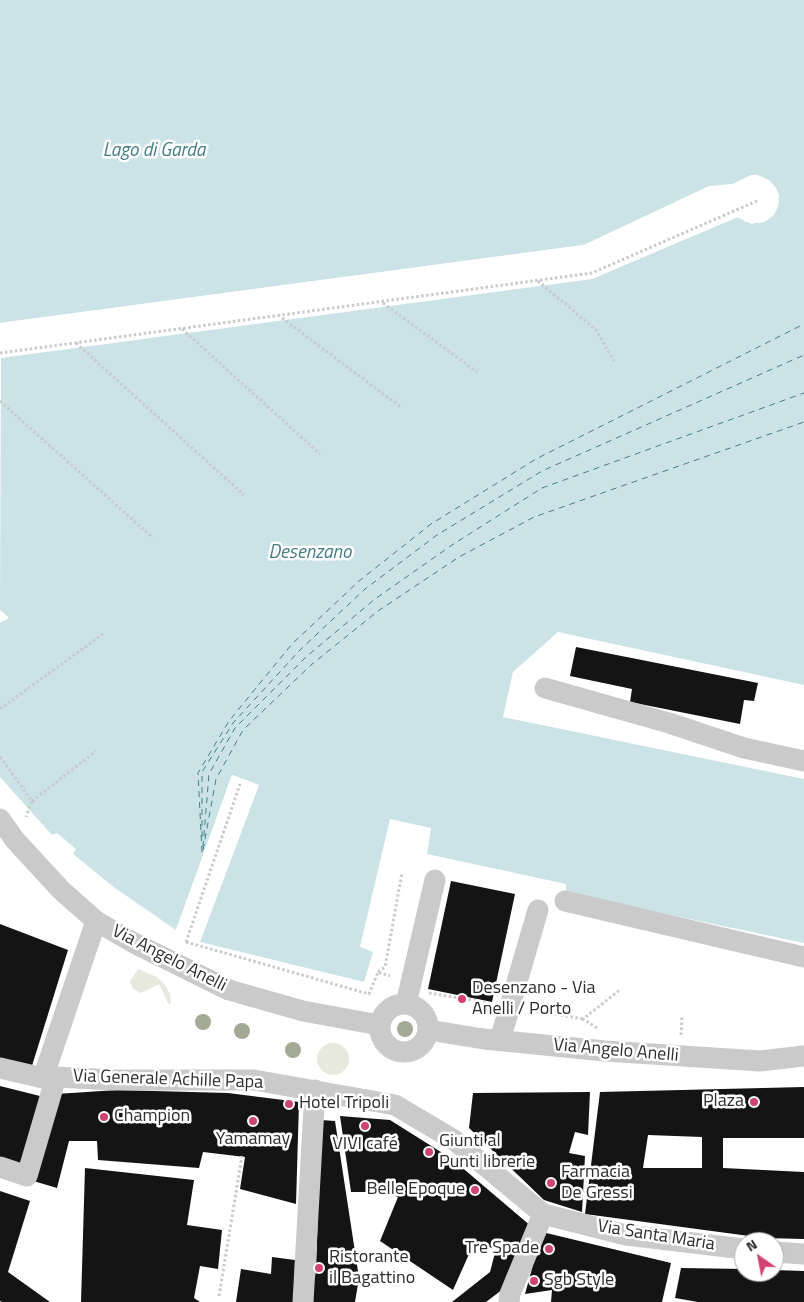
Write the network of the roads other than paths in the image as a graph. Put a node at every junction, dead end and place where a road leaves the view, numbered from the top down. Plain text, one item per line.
1 (545, 688) dead end
2 (804, 761) edge
3 (0, 819) edge
4 (435, 880) dead end
5 (566, 901) dead end
6 (538, 910) dead end
7 (96, 921) junction
8 (804, 957) edge
9 (406, 1004) junction
10 (379, 1025) junction
11 (428, 1030) junction
12 (500, 1040) junction
13 (804, 1056) edge
14 (0, 1068) edge
15 (50, 1078) junction
16 (315, 1090) junction
17 (395, 1105) joint
18 (0, 1167) edge
19 (543, 1214) junction
20 (734, 1248) edge
21 (784, 1253) edge
22 (804, 1254) edge
23 (506, 1299) edge
24 (304, 1302) edge

1 - 2 street
3 - 7 street, Via Angelo Anelli
4 - 9 street
5 - 8 street
6 - 12 street
7 - 10 street, Via Angelo Anelli
7 - 15 street
9 - 10 street
9 - 11 street
10 - 11 street
11 - 12 street, Via Angelo Anelli
12 - 13 street, Via Angelo Anelli
14 - 15 street, Via Generale Achille Papa
15 - 16 street, Via Generale Achille Papa
15 - 18 street
16 - 17 street, Via Generale Achille Papa
16 - 24 street
17 - 19 street, Via Santa Maria
19 - 20 street, Via Santa Maria
19 - 23 street
21 - 22 street

